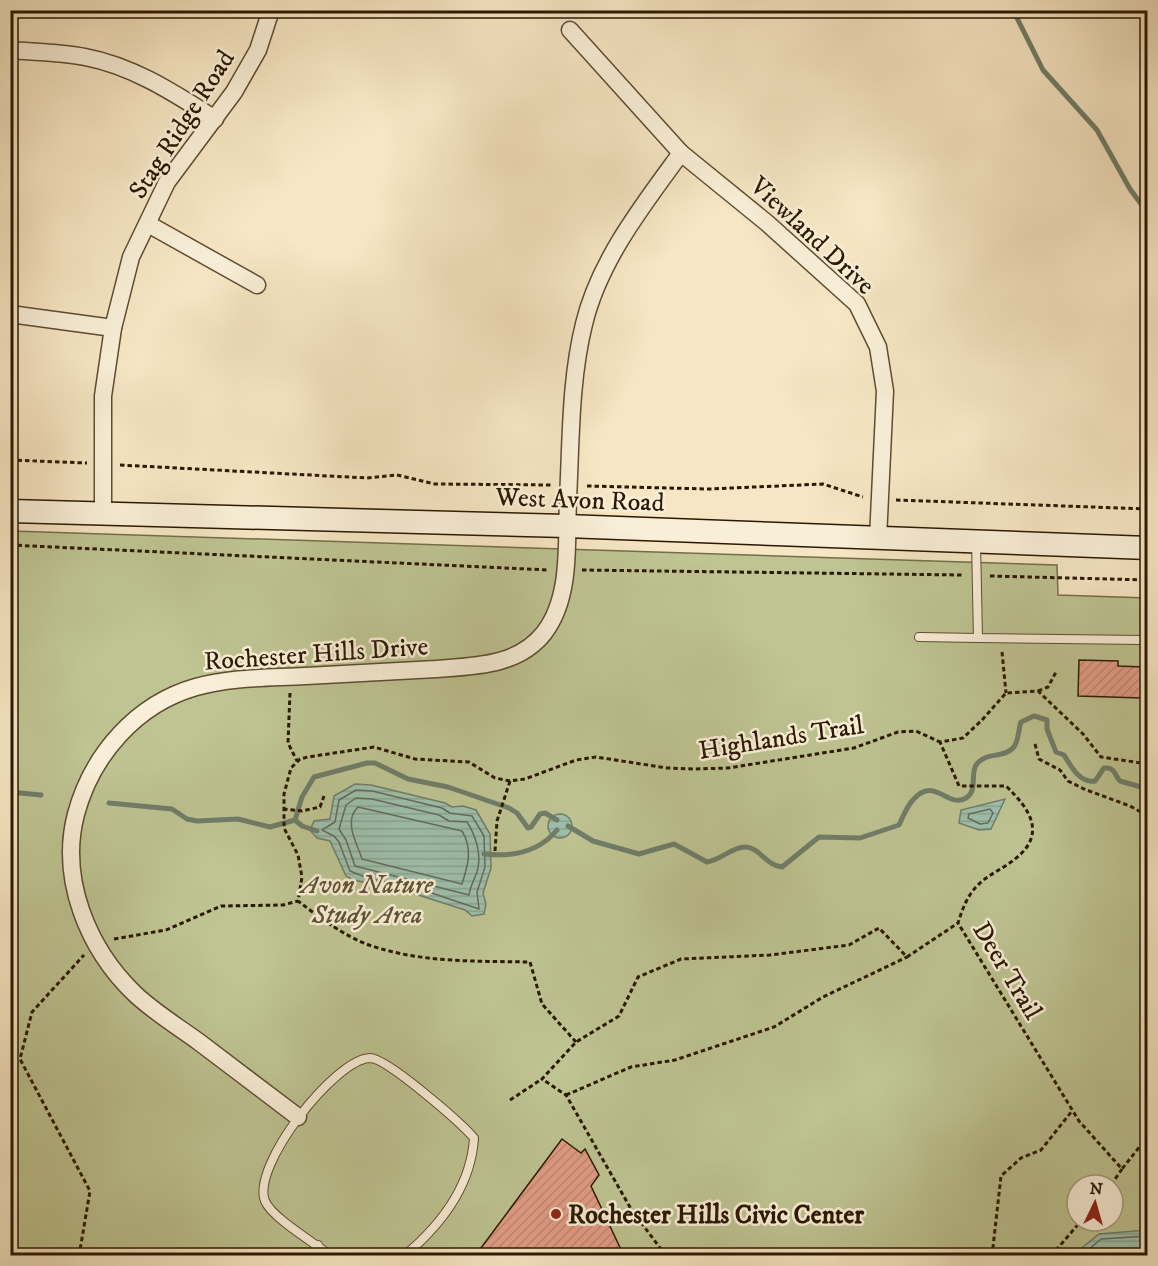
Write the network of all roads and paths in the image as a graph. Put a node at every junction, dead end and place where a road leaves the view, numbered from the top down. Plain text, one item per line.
1 (271, 10) edge
2 (570, 30) dead end
3 (10, 50) edge
4 (215, 118) junction
5 (681, 153) junction
6 (148, 224) junction
7 (257, 285) dead end
8 (10, 314) edge
9 (112, 328) junction
10 (10, 460) edge
11 (86, 463) dead end
12 (116, 465) dead end
13 (556, 485) dead end
14 (587, 486) dead end
15 (866, 498) dead end
16 (900, 500) dead end
17 (1148, 509) edge
18 (10, 511) edge
19 (103, 514) junction
20 (566, 526) junction
21 (878, 539) junction
22 (976, 542) junction
23 (10, 544) edge
24 (1148, 548) edge
25 (546, 570) dead end
26 (582, 570) dead end
27 (976, 576) junction
28 (1148, 580) edge
29 (919, 637) dead end
30 (978, 638) junction
31 (1003, 638) junction
32 (1143, 639) dead end
33 (1056, 672) dead end
34 (291, 677) junction
35 (1038, 691) junction
36 (1006, 693) junction
37 (940, 742) junction
38 (1035, 744) dead end
39 (297, 761) junction
40 (1148, 764) edge
41 (510, 781) junction
42 (324, 796) dead end
43 (283, 810) junction
44 (1148, 816) edge
45 (495, 851) dead end
46 (298, 901) junction
47 (958, 923) junction
48 (95, 943) junction
49 (907, 957) junction
50 (576, 1042) junction
51 (542, 1079) junction
52 (566, 1095) junction
53 (510, 1100) dead end
54 (1072, 1110) junction
55 (298, 1117) junction
56 (1148, 1136) edge
57 (1122, 1169) junction
58 (1119, 1173) edge
59 (1071, 1233) edge
60 (318, 1245) junction
61 (79, 1256) edge
62 (310, 1256) edge
63 (331, 1256) edge
64 (404, 1256) edge
65 (666, 1256) edge
66 (992, 1256) edge
67 (1051, 1256) edge

1 - 4 street, Stag Ridge Road
2 - 5 street, Viewland Drive
3 - 4 street
4 - 6 street, Stag Ridge Road
5 - 20 street, Rochester Hills Drive
5 - 21 street, Viewland Drive
6 - 7 street
6 - 9 street, Stag Ridge Road
8 - 9 street
9 - 19 street, Stag Ridge Road
10 - 11 path
12 - 13 path
14 - 15 path
16 - 17 path
18 - 19 street, West Avon Road
19 - 20 street, West Avon Road
20 - 21 street, West Avon Road
20 - 34 street, Rochester Hills Drive
21 - 22 street, West Avon Road
22 - 24 street, West Avon Road
22 - 27 lane
23 - 25 path
26 - 27 path
27 - 28 path
27 - 30 lane
29 - 30 lane
30 - 31 lane
31 - 32 lane
31 - 36 path
33 - 35 path
34 - 39 path
34 - 48 street, Rochester Hills Drive
35 - 36 path
35 - 40 path
36 - 37 path
37 - 41 path, Highlands Trail
37 - 47 path, Deer Trail
38 - 44 path
39 - 41 path
39 - 43 path
41 - 45 path
42 - 43 path
43 - 46 path
46 - 48 path
46 - 50 path
47 - 49 path
47 - 54 path, Deer Trail
48 - 55 street, Rochester Hills Drive
48 - 61 path
49 - 50 path
49 - 52 path
50 - 51 path
51 - 52 path
51 - 53 path
52 - 65 path
54 - 57 path, Deer Trail
54 - 66 path
55 - 60 lane
55 - 64 lane
56 - 57 path
57 - 58 path
59 - 67 path
60 - 62 lane
60 - 63 lane

